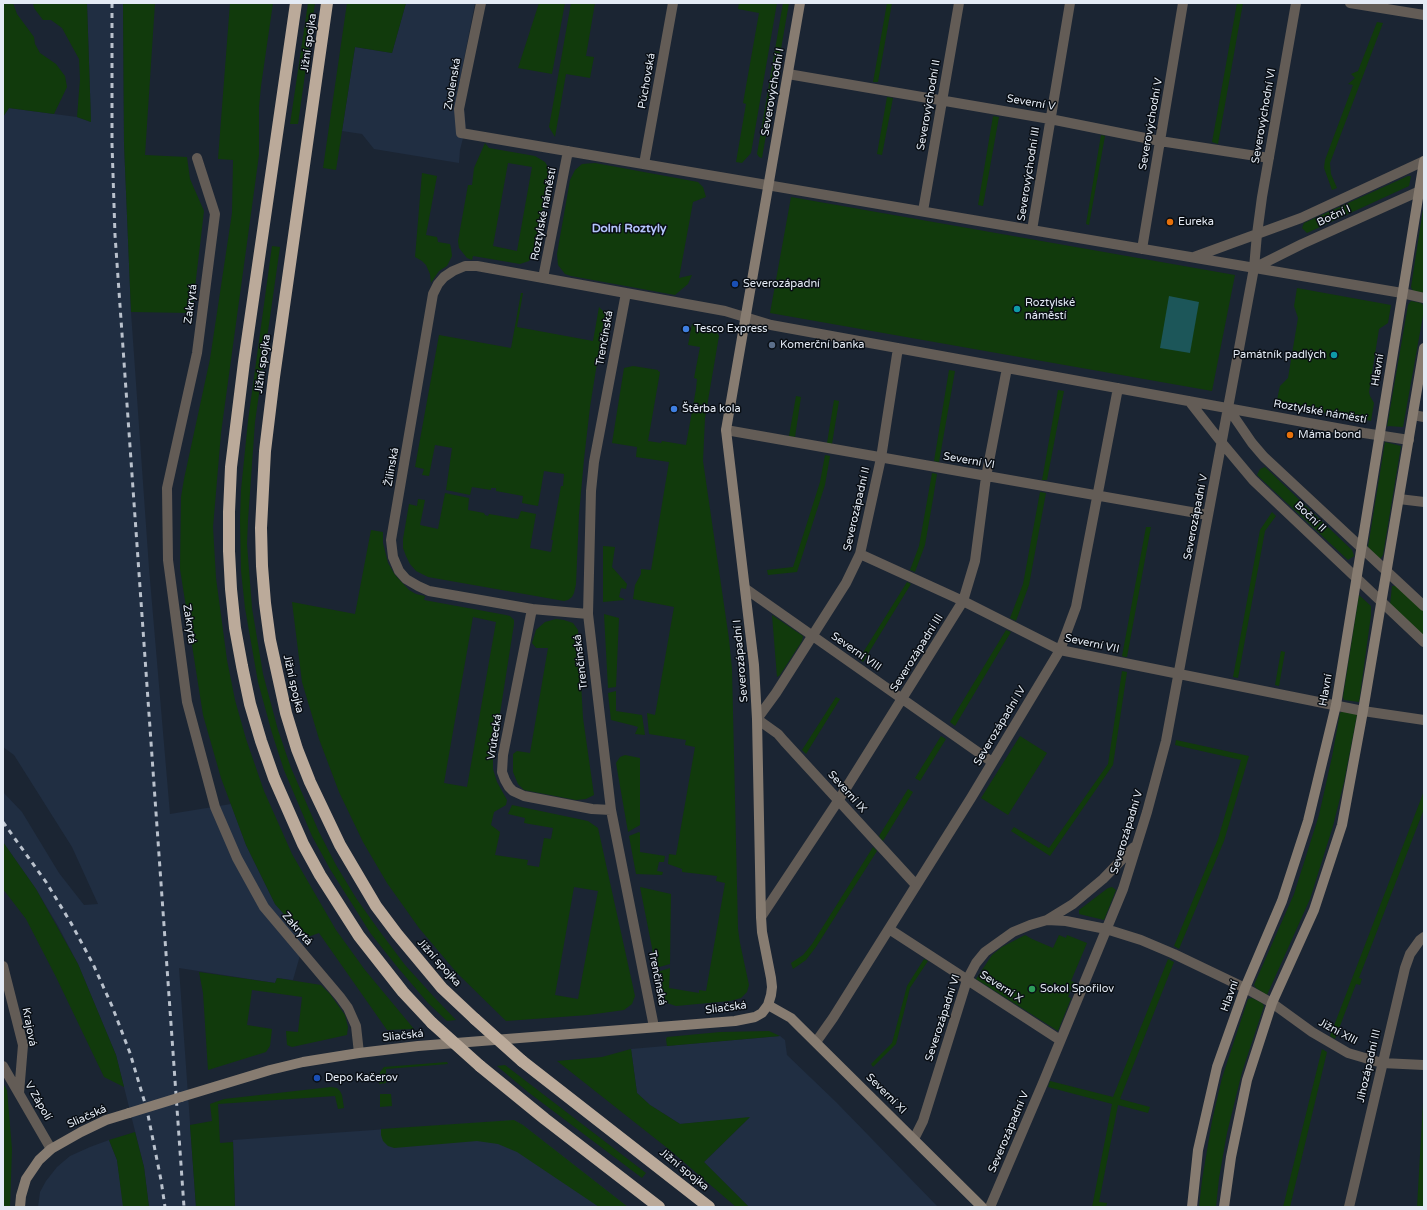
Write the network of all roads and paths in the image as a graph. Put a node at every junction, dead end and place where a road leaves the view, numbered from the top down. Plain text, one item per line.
1 (296, 3) edge
2 (327, 3) edge
3 (481, 3) edge
4 (673, 3) edge
5 (800, 3) edge
6 (959, 3) edge
7 (1070, 3) edge
8 (1184, 3) edge
9 (1296, 3) edge
10 (1350, 3) edge
11 (1424, 15) edge
12 (788, 74) junction
13 (942, 100) junction
14 (1050, 119) junction
15 (1160, 141) junction
16 (568, 151) junction
17 (197, 158) dead end
18 (1269, 158) junction
19 (1424, 161) edge
20 (644, 164) junction
21 (769, 185) junction
22 (1421, 190) edge
23 (923, 212) junction
24 (1032, 230) junction
25 (1257, 234) junction
26 (1142, 249) junction
27 (1192, 257) junction
28 (1254, 268) junction
29 (543, 278) junction
30 (626, 293) junction
31 (1402, 293) junction
32 (1424, 298) edge
33 (746, 317) junction
34 (898, 348) junction
35 (1424, 348) edge
36 (1007, 368) junction
37 (1118, 388) junction
38 (1189, 401) junction
39 (1228, 408) junction
40 (1413, 415) junction
41 (1424, 417) edge
42 (726, 430) junction
43 (1379, 435) junction
44 (1409, 440) junction
45 (1222, 443) junction
46 (881, 458) junction
47 (986, 477) junction
48 (1097, 495) junction
49 (1399, 499) junction
50 (1424, 502) edge
51 (1208, 515) junction
52 (1361, 548) junction
53 (860, 554) junction
54 (1386, 571) junction
55 (1356, 579) junction
56 (746, 589) junction
57 (963, 601) junction
58 (1381, 602) junction
59 (1424, 606) edge
60 (532, 609) junction
61 (588, 614) junction
62 (812, 636) junction
63 (1424, 642) edge
64 (1060, 650) junction
65 (1179, 674) junction
66 (902, 699) junction
67 (1336, 705) junction
68 (1363, 711) junction
69 (757, 719) junction
70 (1424, 720) edge
71 (992, 762) junction
72 (838, 801) junction
73 (611, 810) junction
74 (1136, 846) junction
75 (916, 885) junction
76 (761, 917) junction
77 (1047, 920) junction
78 (889, 929) junction
79 (1106, 929) junction
80 (1424, 936) edge
81 (3, 966) edge
82 (967, 980) junction
83 (1245, 988) junction
84 (1272, 1003) junction
85 (768, 1005) junction
86 (654, 1027) junction
87 (1060, 1040) junction
88 (816, 1042) junction
89 (359, 1053) junction
90 (1382, 1063) junction
91 (1424, 1065) edge
92 (3, 1066) edge
93 (19, 1093) junction
94 (914, 1139) junction
95 (51, 1149) junction
96 (20, 1207) edge
97 (659, 1207) edge
98 (709, 1207) edge
99 (982, 1207) edge
100 (990, 1207) edge
101 (1192, 1207) edge
102 (1224, 1207) edge
103 (1349, 1207) edge

1 - 97 highway, Jižní spojka, bridge
2 - 98 highway, Jižní spojka, bridge
3 - 16 street, Zvolenská
4 - 20 street, Púchovská
5 - 12 street, Severovýchodní I
6 - 13 street, Severovýchodní II
7 - 14 street, Severovýchodní III
8 - 15 street, Severovýchodní V
9 - 18 street, Severovýchodní VI
10 - 11 street
12 - 13 street, Severní V
12 - 21 street, Severovýchodní I
13 - 14 street, Severní V
13 - 23 street, Severovýchodní II
14 - 15 street, Severní V
14 - 24 street, Severovýchodní III
15 - 18 street, Severní V
15 - 26 street, Severovýchodní V
16 - 20 street
16 - 29 street, Roztylské náměstí
17 - 89 street, Zakrytá
18 - 25 street, Severovýchodní VI
19 - 22 street, Hlavní
19 - 25 street, Boční I
20 - 21 street
21 - 23 street
21 - 33 street
22 - 28 street, Boční I
22 - 31 street, Hlavní
23 - 24 street
24 - 26 street
25 - 27 street
25 - 28 street, Severovýchodní VI
26 - 27 street
27 - 28 street
28 - 31 street
28 - 39 street
29 - 30 street, Roztylské náměstí
29 - 60 street, Žilinská
30 - 33 street, Roztylské náměstí
30 - 61 street, Trenčínská
31 - 32 street
31 - 43 street, Hlavní
33 - 34 street, Roztylské náměstí
33 - 42 street, Severozápadní I
34 - 36 street, Roztylské náměstí
34 - 46 street, Severozápadní II
35 - 40 street
36 - 37 street, Roztylské náměstí
36 - 47 street, Severozápadní III
37 - 38 street, Roztylské náměstí
37 - 48 street, Severozápadní IV
38 - 39 street, Roztylské náměstí
38 - 45 street, Boční II
39 - 43 street, Roztylské náměstí
39 - 45 street, Severozápadní V
39 - 52 street, Boční II
40 - 41 street
40 - 44 street
42 - 46 street, Severní VI
42 - 56 street, Severozápadní I
43 - 44 street, Roztylské náměstí
43 - 52 street, Hlavní
44 - 49 street
45 - 51 street, Severozápadní V
45 - 55 street, Boční II
46 - 47 street, Severní VI
46 - 53 street, Severozápadní II
47 - 48 street, Severní VI
47 - 57 street, Severozápadní III
48 - 51 street, Severní VI
48 - 64 street, Severozápadní IV
49 - 50 street
49 - 54 street
51 - 65 street, Severozápadní V
52 - 54 street, Boční II
52 - 55 street, Hlavní
53 - 57 street, Severní VII
53 - 62 street, Severozápadní II
54 - 58 street
54 - 59 street, Boční II
55 - 58 street, Boční II
55 - 67 street, Hlavní
56 - 62 street, Severní VIII
56 - 69 street, Severozápadní I
57 - 64 street, Severní VII
57 - 66 street, Severozápadní III
58 - 63 street, Boční II
58 - 68 street
60 - 61 street, Žilinská
60 - 73 street, Vrútecká
61 - 73 street, Trenčínská
62 - 66 street, Severní VIII
62 - 69 street, Severozápadní II
64 - 65 street, Severní VII
64 - 71 street, Severozápadní IV
65 - 67 street, Severní VII
65 - 74 street, Severozápadní V
66 - 71 street, Severní VIII
66 - 72 street, Severozápadní III
67 - 68 street, Severní VII
67 - 83 street, Hlavní
68 - 70 street, Severní VII
68 - 84 street
69 - 72 street, Severní IX
69 - 76 street, Severozápadní I
71 - 75 street, Severozápadní IV
72 - 75 street, Severní IX
72 - 76 street, Severozápadní III
73 - 86 street, Trenčínská
74 - 77 street, Severozápadní VI
74 - 79 street, Severozápadní V
75 - 78 street, Severozápadní IV
76 - 85 street, Severozápadní I
77 - 79 street, Severozápadní VI
77 - 82 street, Severozápadní VI
78 - 82 street, Severní X
78 - 88 street, Severozápadní IV
79 - 83 street, Severozápadní VI
79 - 87 street, Severozápadní V
80 - 90 street, Jihozápadní III
81 - 93 street, Krajová
82 - 87 street, Severní X
82 - 94 street, Severozápadní VI
83 - 84 street, Jižní XIII
83 - 101 street, Hlavní
84 - 90 street, Jižní XIII
84 - 102 street
85 - 86 street, Sliačská
85 - 88 street, Severní XI
86 - 89 street, Sliačská
87 - 100 street, Severozápadní V
88 - 94 street, Severní XI
89 - 95 street, Sliačská, bridge
90 - 91 street, Jižní XIII
90 - 103 street, Jihozápadní III
92 - 93 street, V Zápolí
93 - 95 street, V Zápolí
94 - 99 street, Severní XI
95 - 96 street, Sliačská

